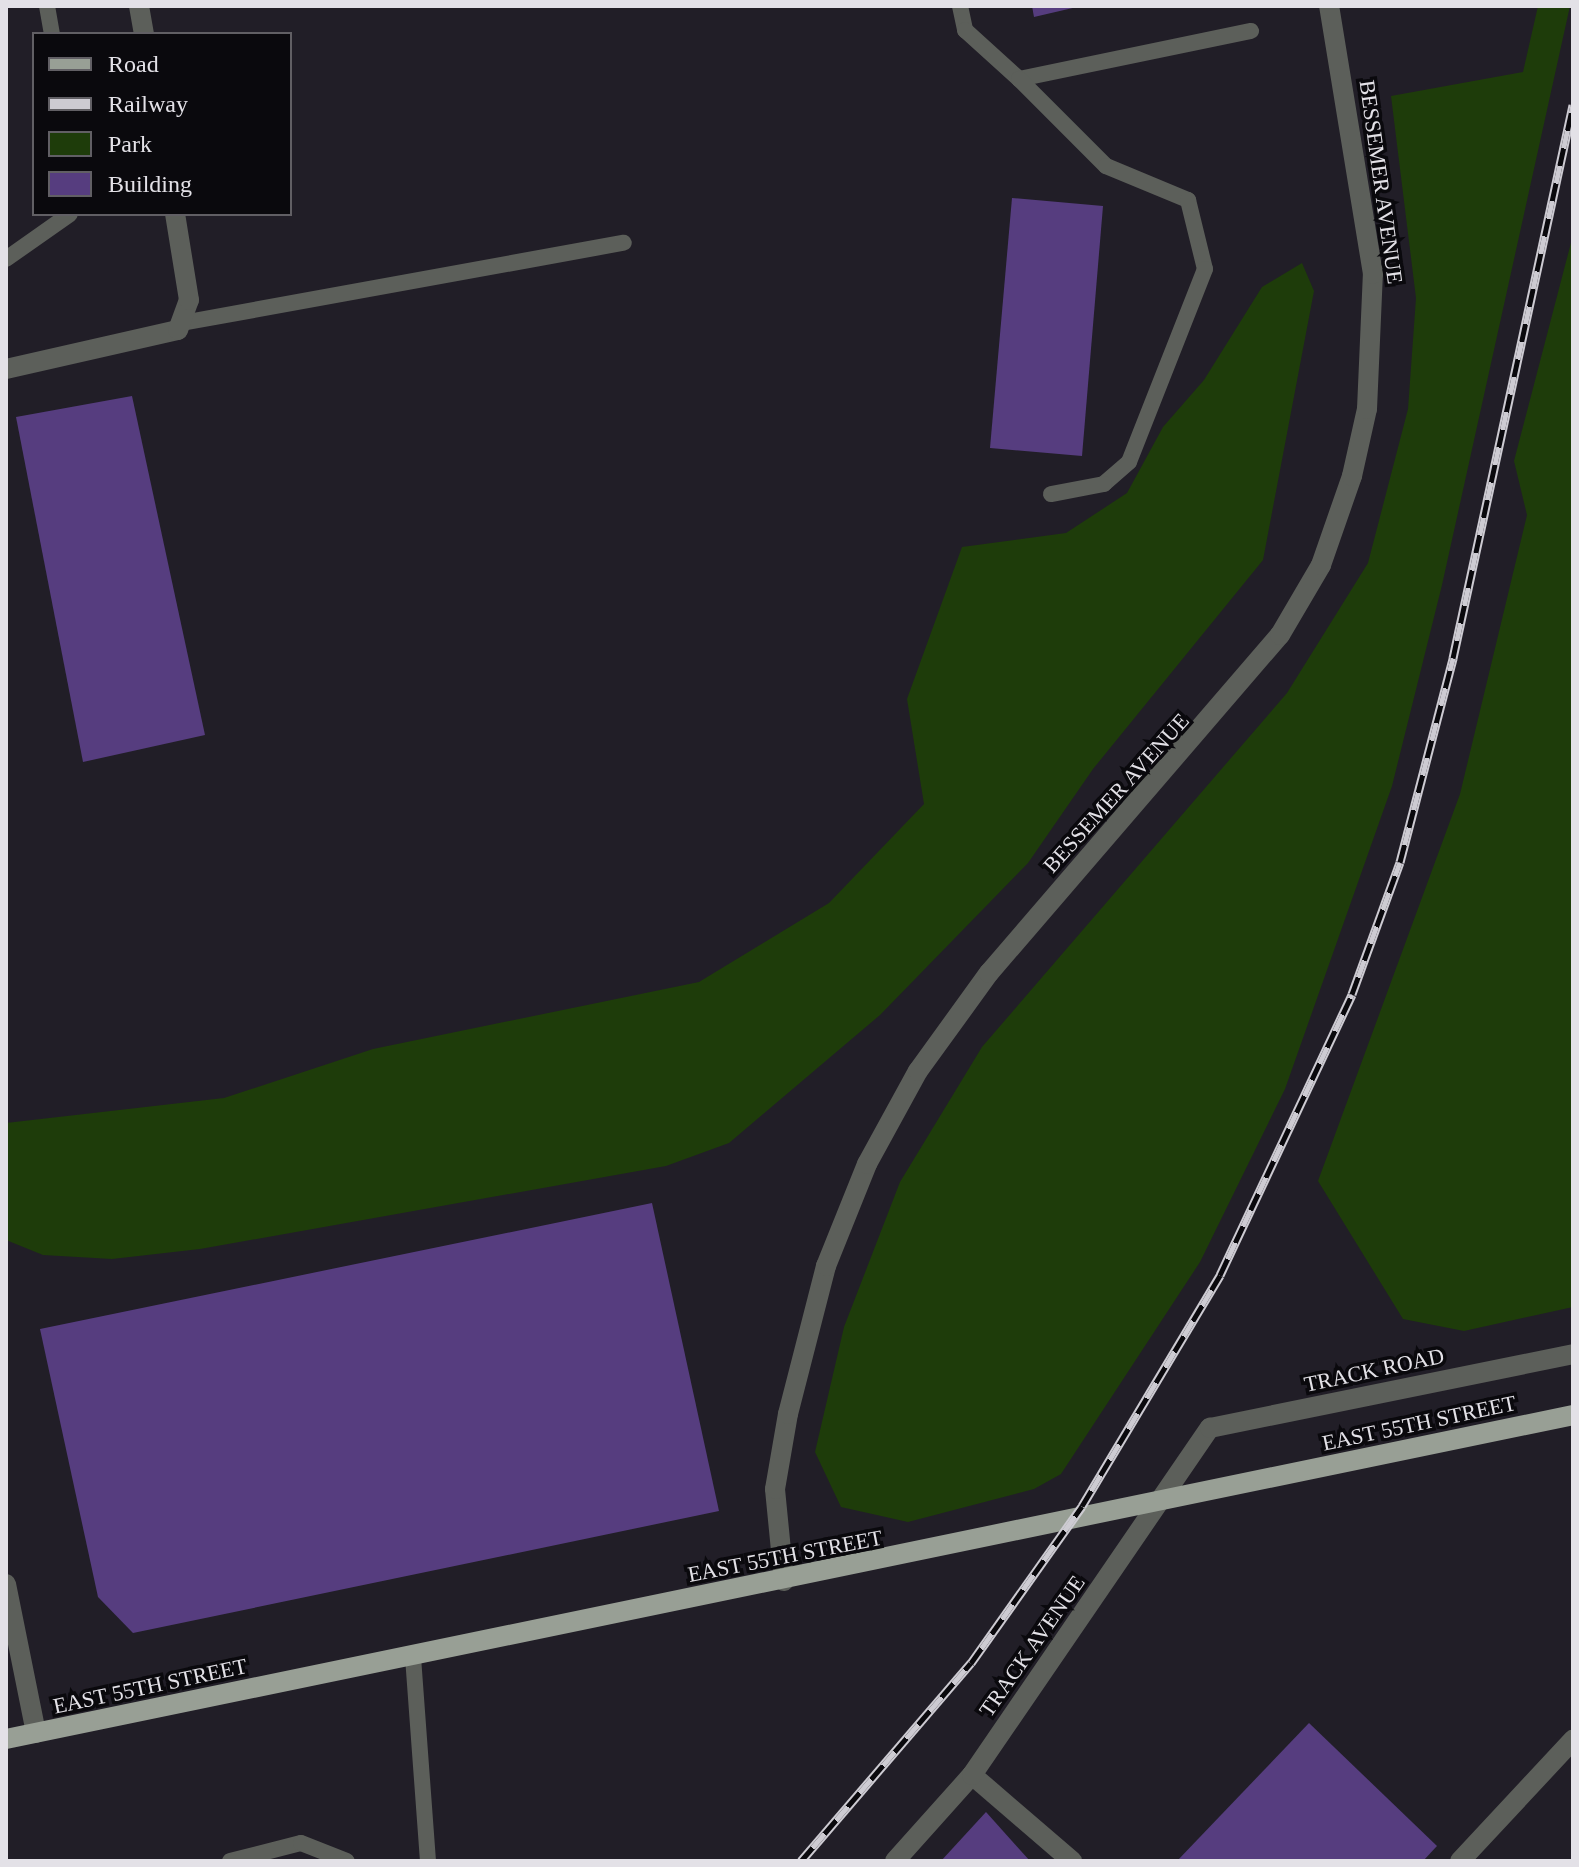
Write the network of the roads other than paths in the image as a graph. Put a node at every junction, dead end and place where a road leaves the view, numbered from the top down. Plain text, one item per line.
1 (47, 6) edge
2 (139, 6) edge
3 (960, 6) edge
4 (1329, 6) edge
5 (1251, 31) dead end
6 (52, 32) edge
7 (144, 32) edge
8 (1019, 79) junction
9 (67, 216) edge
10 (175, 216) edge
11 (624, 243) dead end
12 (6, 259) edge
13 (182, 323) junction
14 (6, 369) edge
15 (1051, 494) dead end
16 (1573, 1354) edge
17 (1573, 1415) edge
18 (1196, 1449) joint
19 (784, 1581) junction
20 (6, 1584) edge
21 (413, 1657) junction
22 (36, 1733) junction
23 (6, 1739) edge
24 (1573, 1740) edge
25 (972, 1775) junction
26 (230, 1861) edge
27 (347, 1861) edge
28 (428, 1861) edge
29 (895, 1861) edge
30 (1072, 1861) edge
31 (1460, 1861) edge

1 - 6 lane
2 - 7 street
3 - 8 lane
4 - 19 street, BESSEMER AVENUE
5 - 8 lane
8 - 15 lane
9 - 12 lane
10 - 13 street
11 - 13 lane
13 - 14 street
16 - 18 street, TRACK ROAD
17 - 19 main road, EAST 55TH STREET
18 - 25 street, TRACK AVENUE
19 - 21 main road, EAST 55TH STREET
20 - 22 street
21 - 22 main road, EAST 55TH STREET
21 - 28 lane
22 - 23 main road, EAST 55TH STREET
24 - 31 street
25 - 29 street, TRACK AVENUE
25 - 30 street
26 - 27 lane

